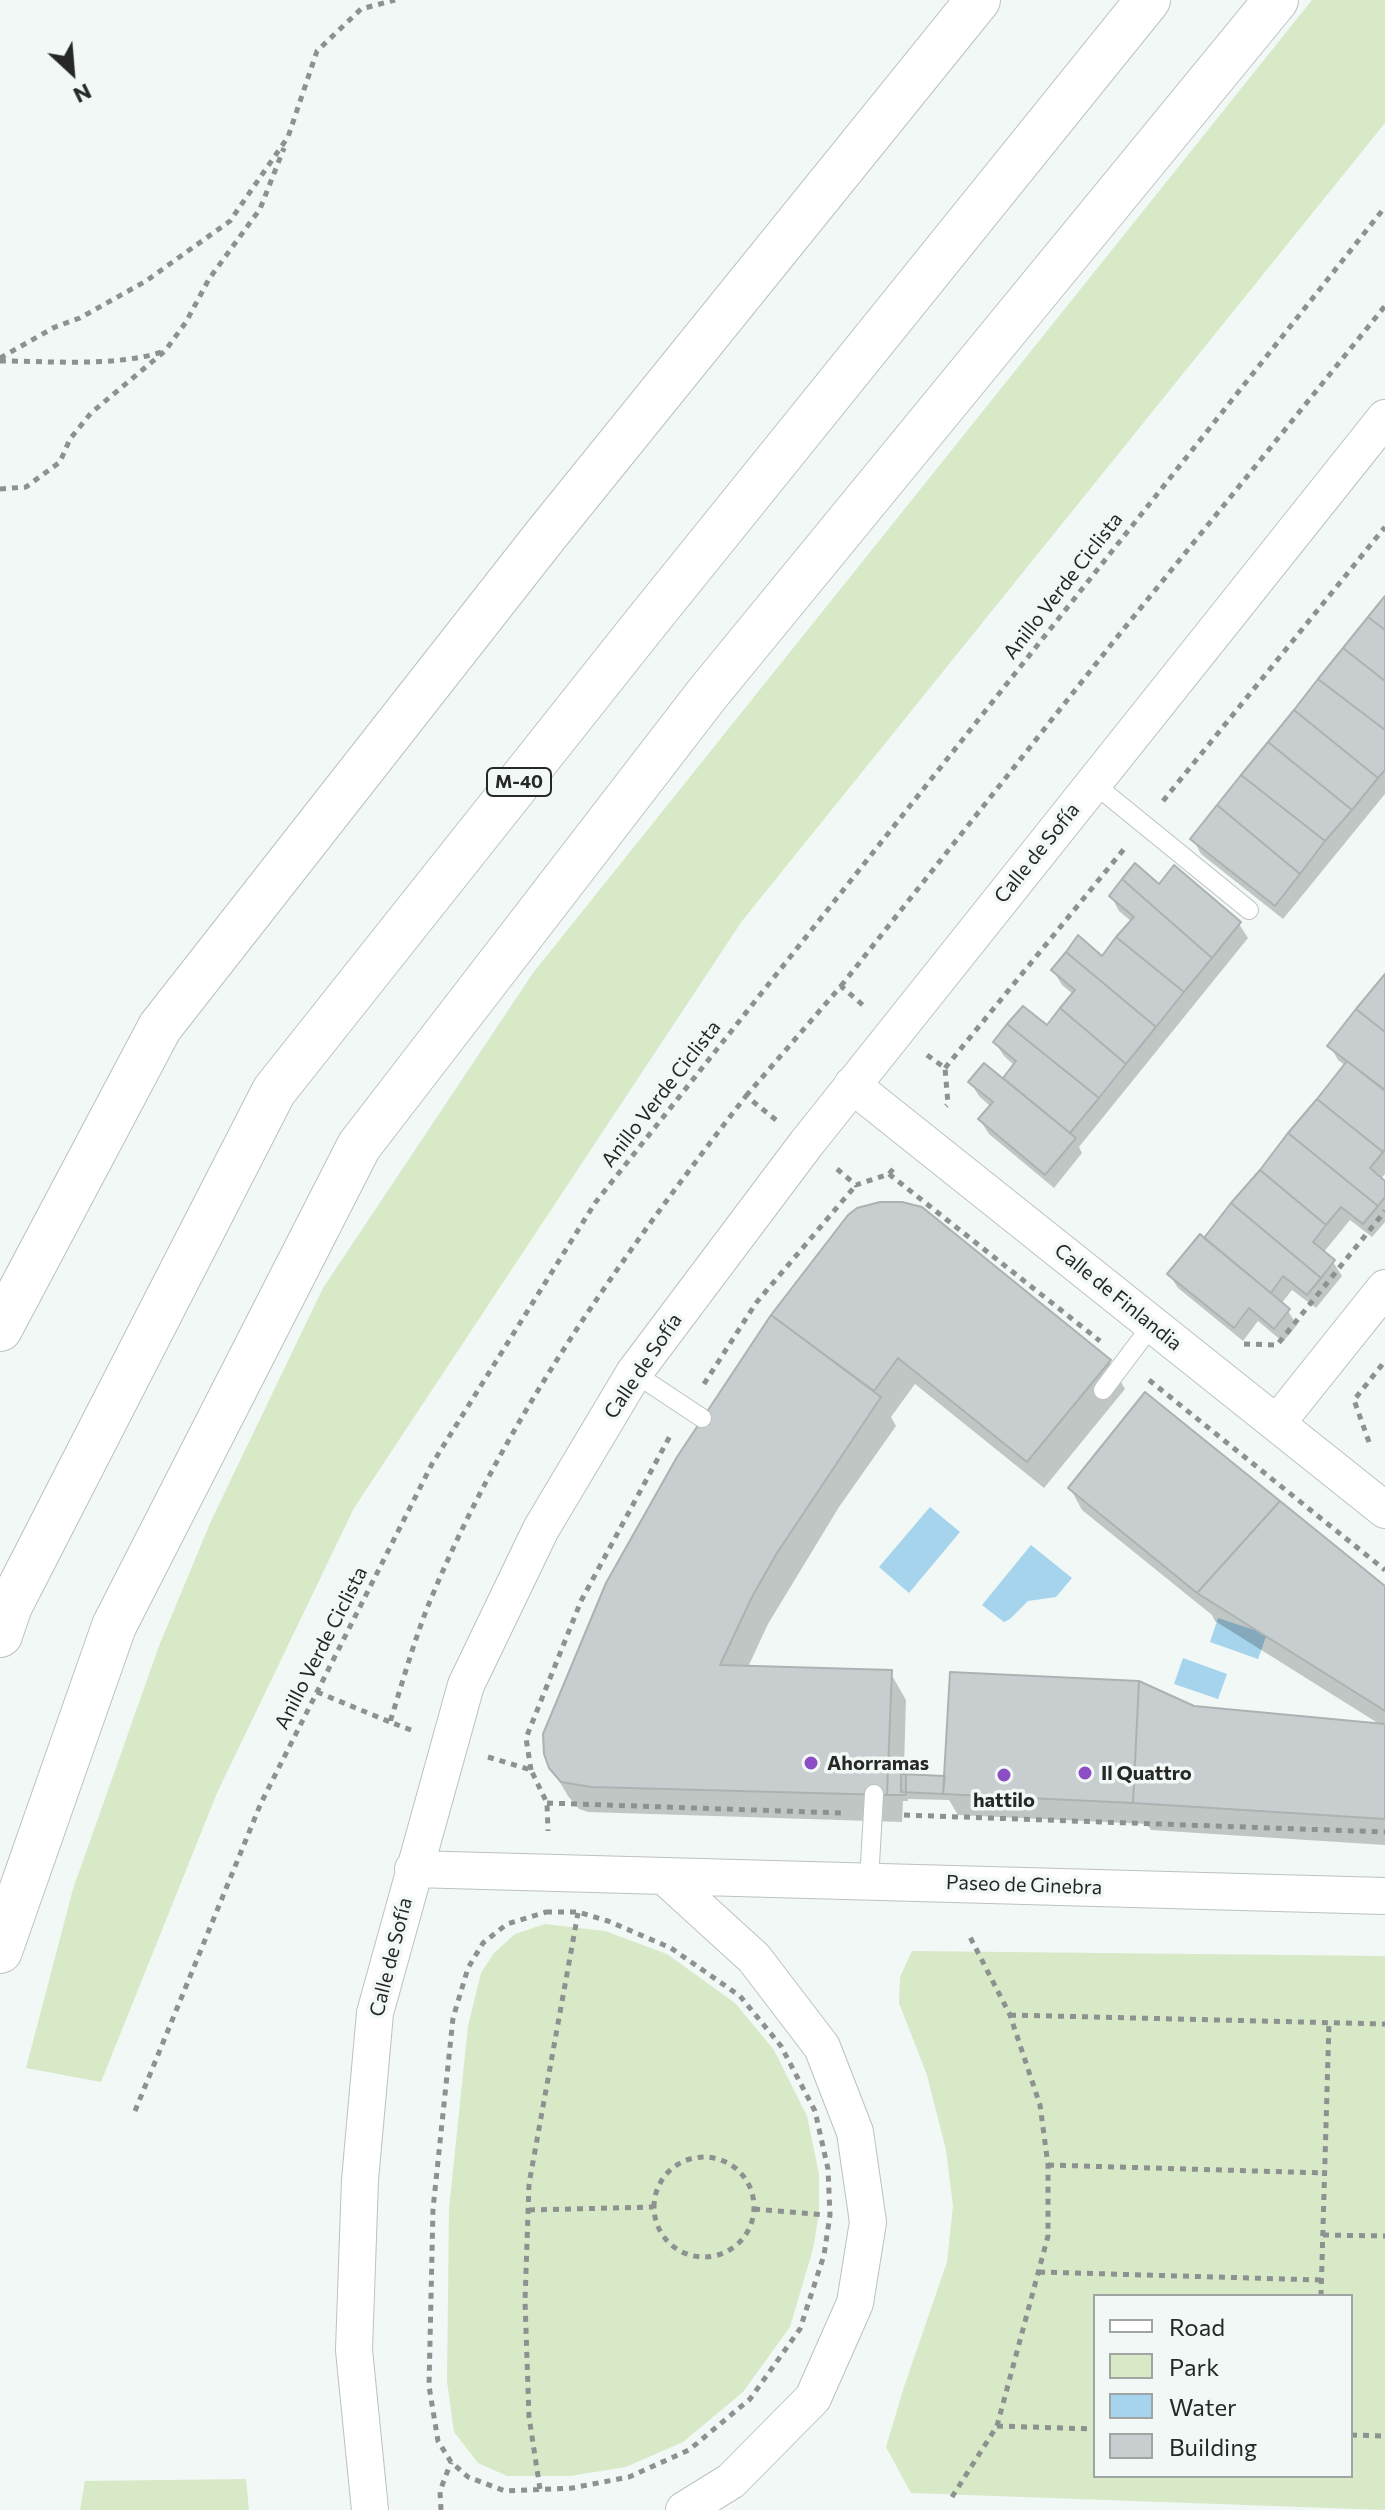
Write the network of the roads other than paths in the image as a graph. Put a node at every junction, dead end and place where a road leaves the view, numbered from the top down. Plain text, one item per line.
1 (978, 0) edge
2 (1148, 0) edge
3 (1276, 0) edge
4 (1385, 418) edge
5 (1093, 783) junction
6 (1249, 910) dead end
7 (852, 1085) junction
8 (1385, 1288) edge
9 (1152, 1325) junction
10 (0, 1329) edge
11 (634, 1373) junction
12 (1103, 1390) dead end
13 (694, 1414) road end
14 (1277, 1423) junction
15 (1385, 1510) edge
16 (0, 1635) edge
17 (874, 1794) dead end
18 (413, 1869) junction
19 (664, 1876) junction
20 (869, 1881) junction
21 (1385, 1896) edge
22 (0, 1951) edge
23 (370, 2510) edge
24 (684, 2510) edge

1 - 10 highway
2 - 16 highway, M-40
3 - 22 highway
4 - 5 street, Calle de Sofía
5 - 6 lane
5 - 7 street, Calle de Sofía
7 - 9 street, Calle de Finlandia
7 - 11 street, Calle de Sofía
8 - 14 street
9 - 12 lane
9 - 14 street, Calle de Finlandia
11 - 13 lane
11 - 18 street, Calle de Sofía
14 - 15 street, Calle de Finlandia
17 - 20 lane
18 - 19 street, Paseo de Ginebra
18 - 23 street, Calle de Sofía
19 - 20 street, Paseo de Ginebra
19 - 24 street
20 - 21 street, Paseo de Ginebra

